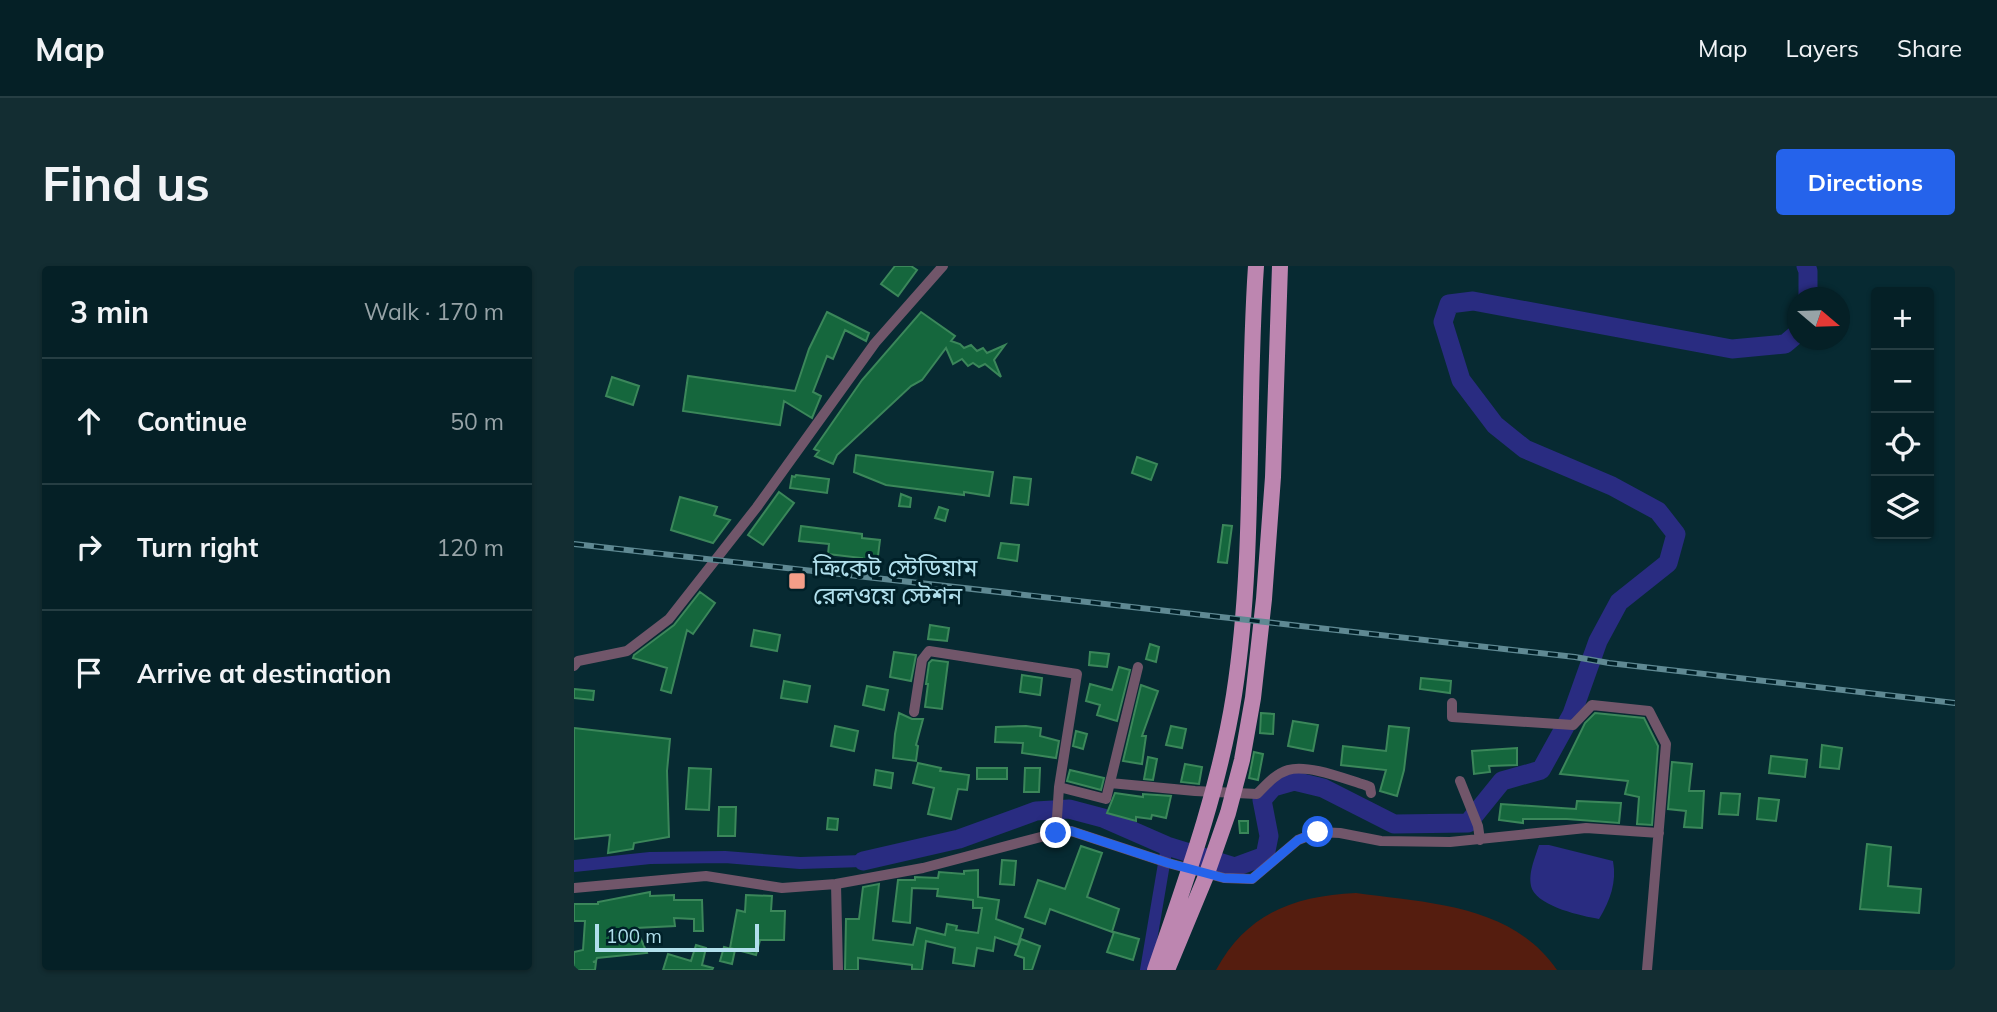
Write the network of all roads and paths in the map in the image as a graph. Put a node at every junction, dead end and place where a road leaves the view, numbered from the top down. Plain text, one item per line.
1 (943, 266) edge
2 (1256, 266) edge
3 (1280, 266) edge
4 (574, 666) edge
5 (1138, 667) dead end
6 (1452, 703) dead end
7 (914, 712) dead end
8 (1460, 781) dead end
9 (1110, 783) junction
10 (1058, 792) junction
11 (1371, 793) dead end
12 (1056, 833) junction
13 (1659, 833) junction
14 (1480, 840) junction
15 (836, 884) junction
16 (574, 888) edge
17 (838, 970) edge
18 (1155, 970) edge
19 (1167, 970) edge
20 (1647, 970) edge

1 - 4 street
2 - 18 main road
3 - 19 main road
5 - 9 street
6 - 13 street
7 - 10 street
8 - 14 street
9 - 10 street
9 - 11 street
10 - 12 street
12 - 14 street
12 - 15 street
13 - 14 street
13 - 20 street
15 - 16 street
15 - 17 street

